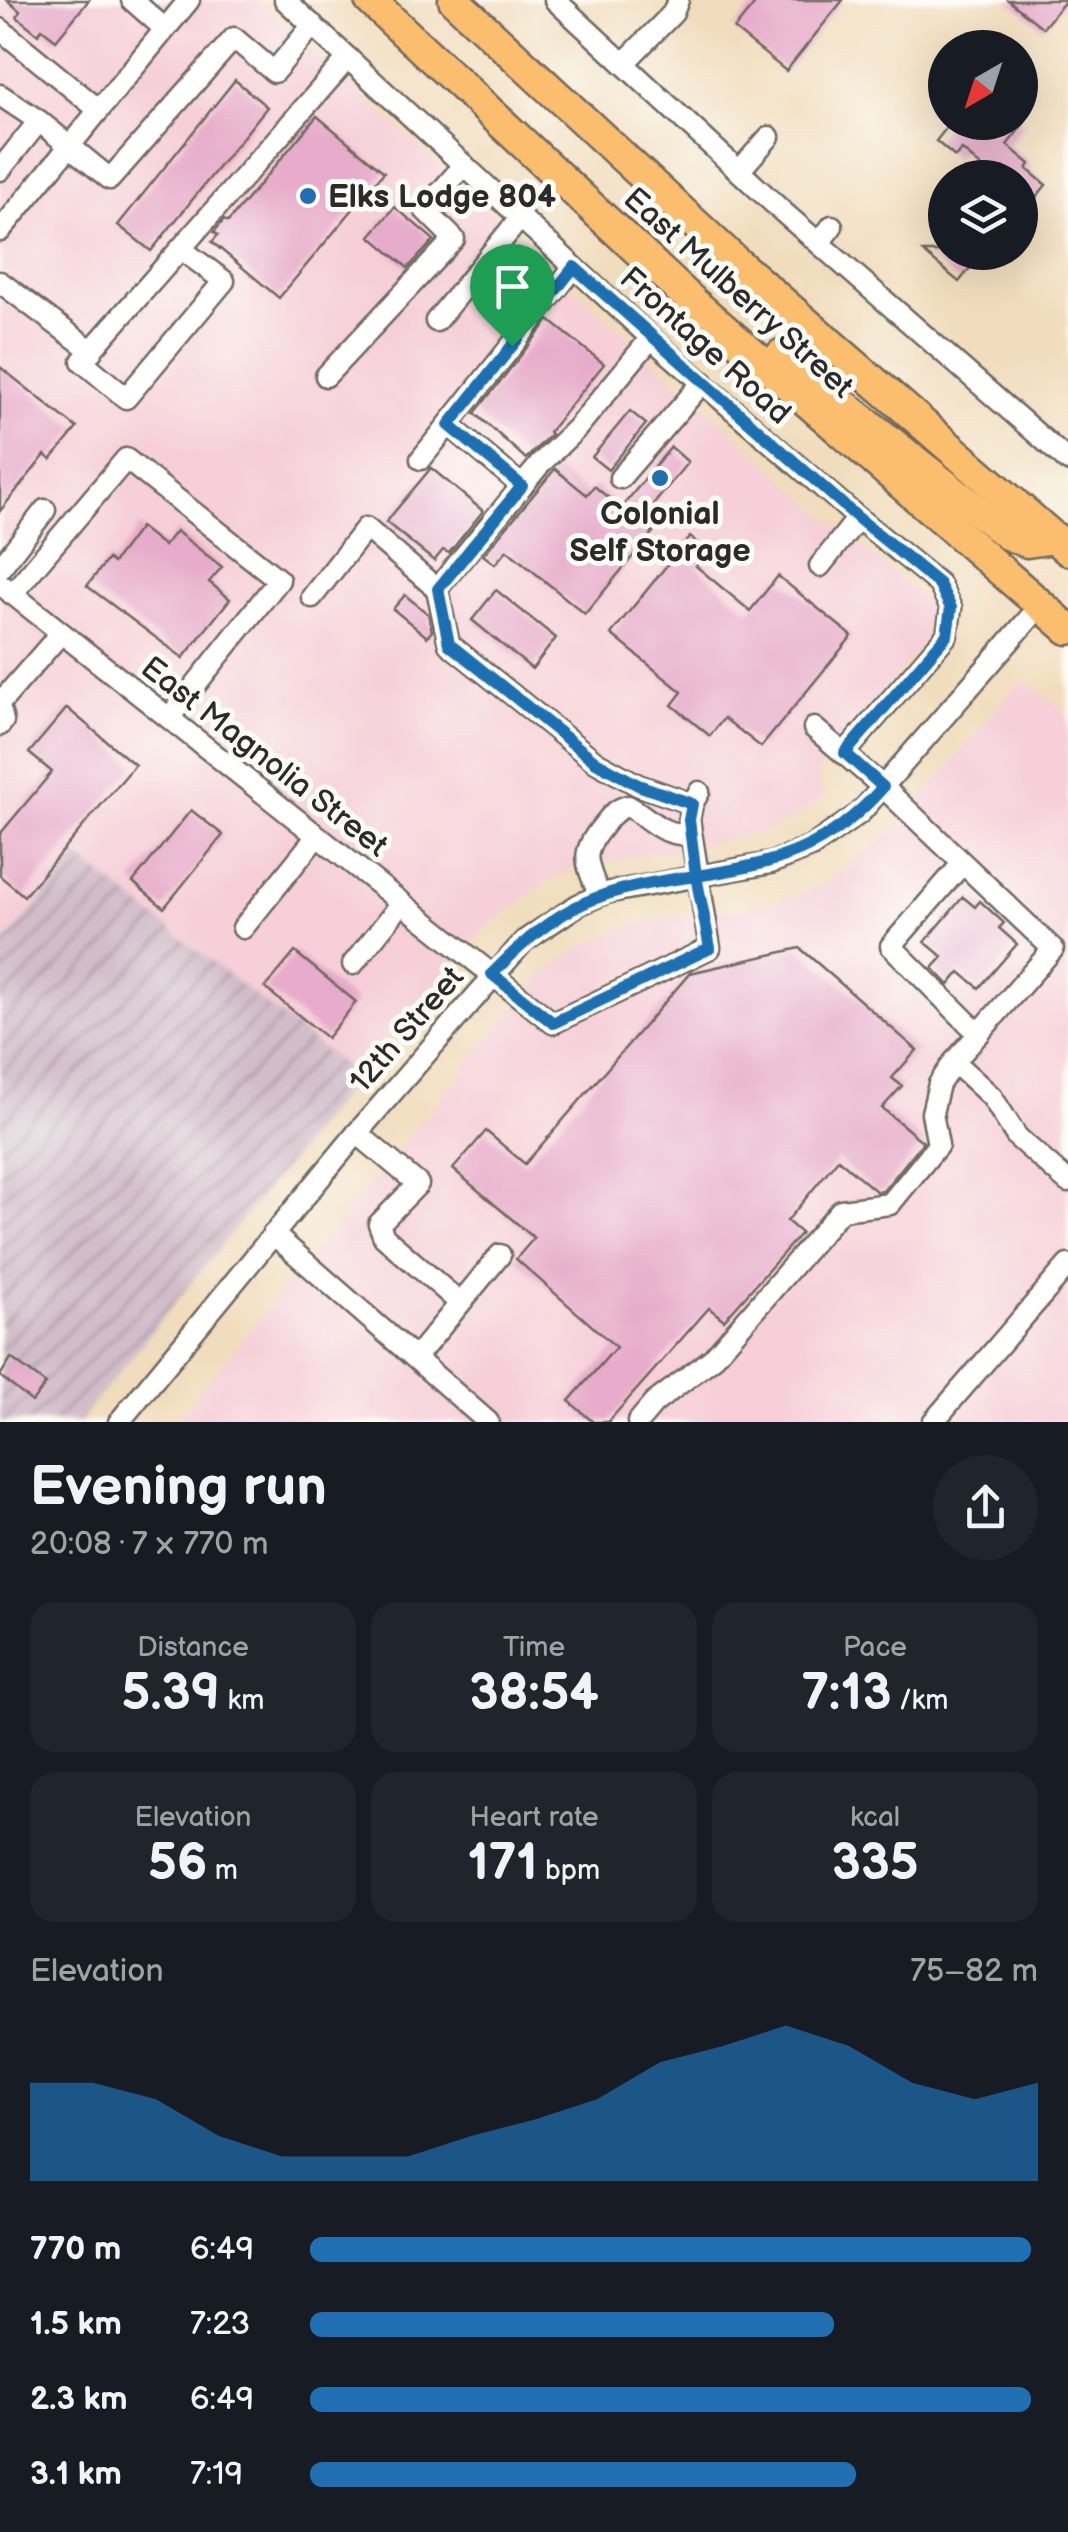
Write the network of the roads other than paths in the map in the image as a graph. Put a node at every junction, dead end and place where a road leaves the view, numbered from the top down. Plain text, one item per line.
1 (132, 0) edge
2 (188, 0) edge
3 (286, 0) edge
4 (370, 0) edge
5 (454, 0) edge
6 (555, 0) edge
7 (678, 0) edge
8 (312, 26) junction
9 (0, 29) edge
10 (165, 29) junction
11 (348, 58) junction
12 (624, 62) junction
13 (0, 95) edge
14 (99, 110) junction
15 (39, 121) junction
16 (768, 137) dead end
17 (69, 146) junction
18 (464, 165) junction
19 (0, 170) edge
20 (740, 170) junction
21 (521, 218) junction
22 (0, 231) edge
23 (181, 249) junction
24 (649, 258) junction
25 (574, 267) junction
26 (0, 282) edge
27 (436, 321) dead end
28 (651, 338) junction
29 (92, 351) junction
30 (326, 376) dead end
31 (703, 382) junction
32 (449, 425) junction
33 (421, 459) dead end
34 (1068, 461) edge
35 (620, 478) dead end
36 (522, 486) junction
37 (44, 510) dead end
38 (858, 518) junction
39 (1064, 536) edge
40 (820, 566) dead end
41 (0, 568) edge
42 (438, 589) junction
43 (6, 590) edge
44 (312, 596) dead end
45 (1054, 601) edge
46 (1068, 629) edge
47 (61, 633) junction
48 (0, 707) edge
49 (169, 718) junction
50 (0, 725) edge
51 (814, 728) dead end
52 (845, 753) junction
53 (883, 787) junction
54 (690, 835) junction
55 (318, 836) junction
56 (962, 864) junction
57 (696, 876) junction
58 (599, 896) junction
59 (402, 902) junction
60 (243, 928) dead end
61 (353, 964) dead end
62 (492, 974) junction
63 (979, 1034) junction
64 (954, 1062) junction
65 (356, 1132) junction
66 (1068, 1182) edge
67 (273, 1234) junction
68 (500, 1255) dead end
69 (1068, 1264) edge
70 (460, 1303) junction
71 (416, 1357) junction
72 (119, 1422) edge
73 (488, 1422) edge
74 (638, 1422) edge
75 (932, 1422) edge

1 - 10 street
2 - 10 street
3 - 8 street, Frontage Road
4 - 24 highway, East Mulberry Street
5 - 39 highway, East Mulberry Street
6 - 12 street
7 - 12 street
8 - 11 street, Frontage Road
8 - 17 street
9 - 14 street
10 - 14 street
11 - 18 street, Frontage Road
11 - 23 street
12 - 20 street
13 - 15 street
14 - 17 street
15 - 17 street
15 - 19 street
16 - 20 street
17 - 22 street
18 - 21 street, Frontage Road
18 - 30 street
20 - 34 street
21 - 25 street, Frontage Road
21 - 27 street
23 - 29 street
23 - 29 street
24 - 39 highway
24 - 45 highway, East Mulberry Street
25 - 28 street, Frontage Road
25 - 32 street
26 - 29 street
28 - 31 street, Frontage Road
28 - 36 street
31 - 35 street
31 - 38 street, Frontage Road
32 - 33 street
32 - 36 street
36 - 42 street
37 - 41 street
38 - 40 street
38 - 52 street, Frontage Road
42 - 44 street
42 - 54 street
43 - 47 street, East Magnolia Street
43 - 49 street
45 - 46 highway, East Mulberry Street
45 - 53 street, 12th Street
47 - 48 street
47 - 49 street, East Magnolia Street
48 - 50 street
49 - 55 street, East Magnolia Street
51 - 52 street
52 - 53 street
53 - 56 street
53 - 57 street, 12th Street
54 - 57 street
54 - 58 street
55 - 59 street, East Magnolia Street
55 - 60 street
56 - 63 street
56 - 63 street
57 - 58 street, 12th Street
57 - 62 street, East Magnolia Street
58 - 62 street, 12th Street
59 - 61 street
59 - 62 street, East Magnolia Street
62 - 65 street, 12th Street
63 - 64 street
64 - 66 street
64 - 74 street
65 - 67 street, 12th Street
65 - 70 street
67 - 71 street
67 - 72 street, 12th Street
68 - 70 street
69 - 75 street
70 - 71 street
71 - 73 street

